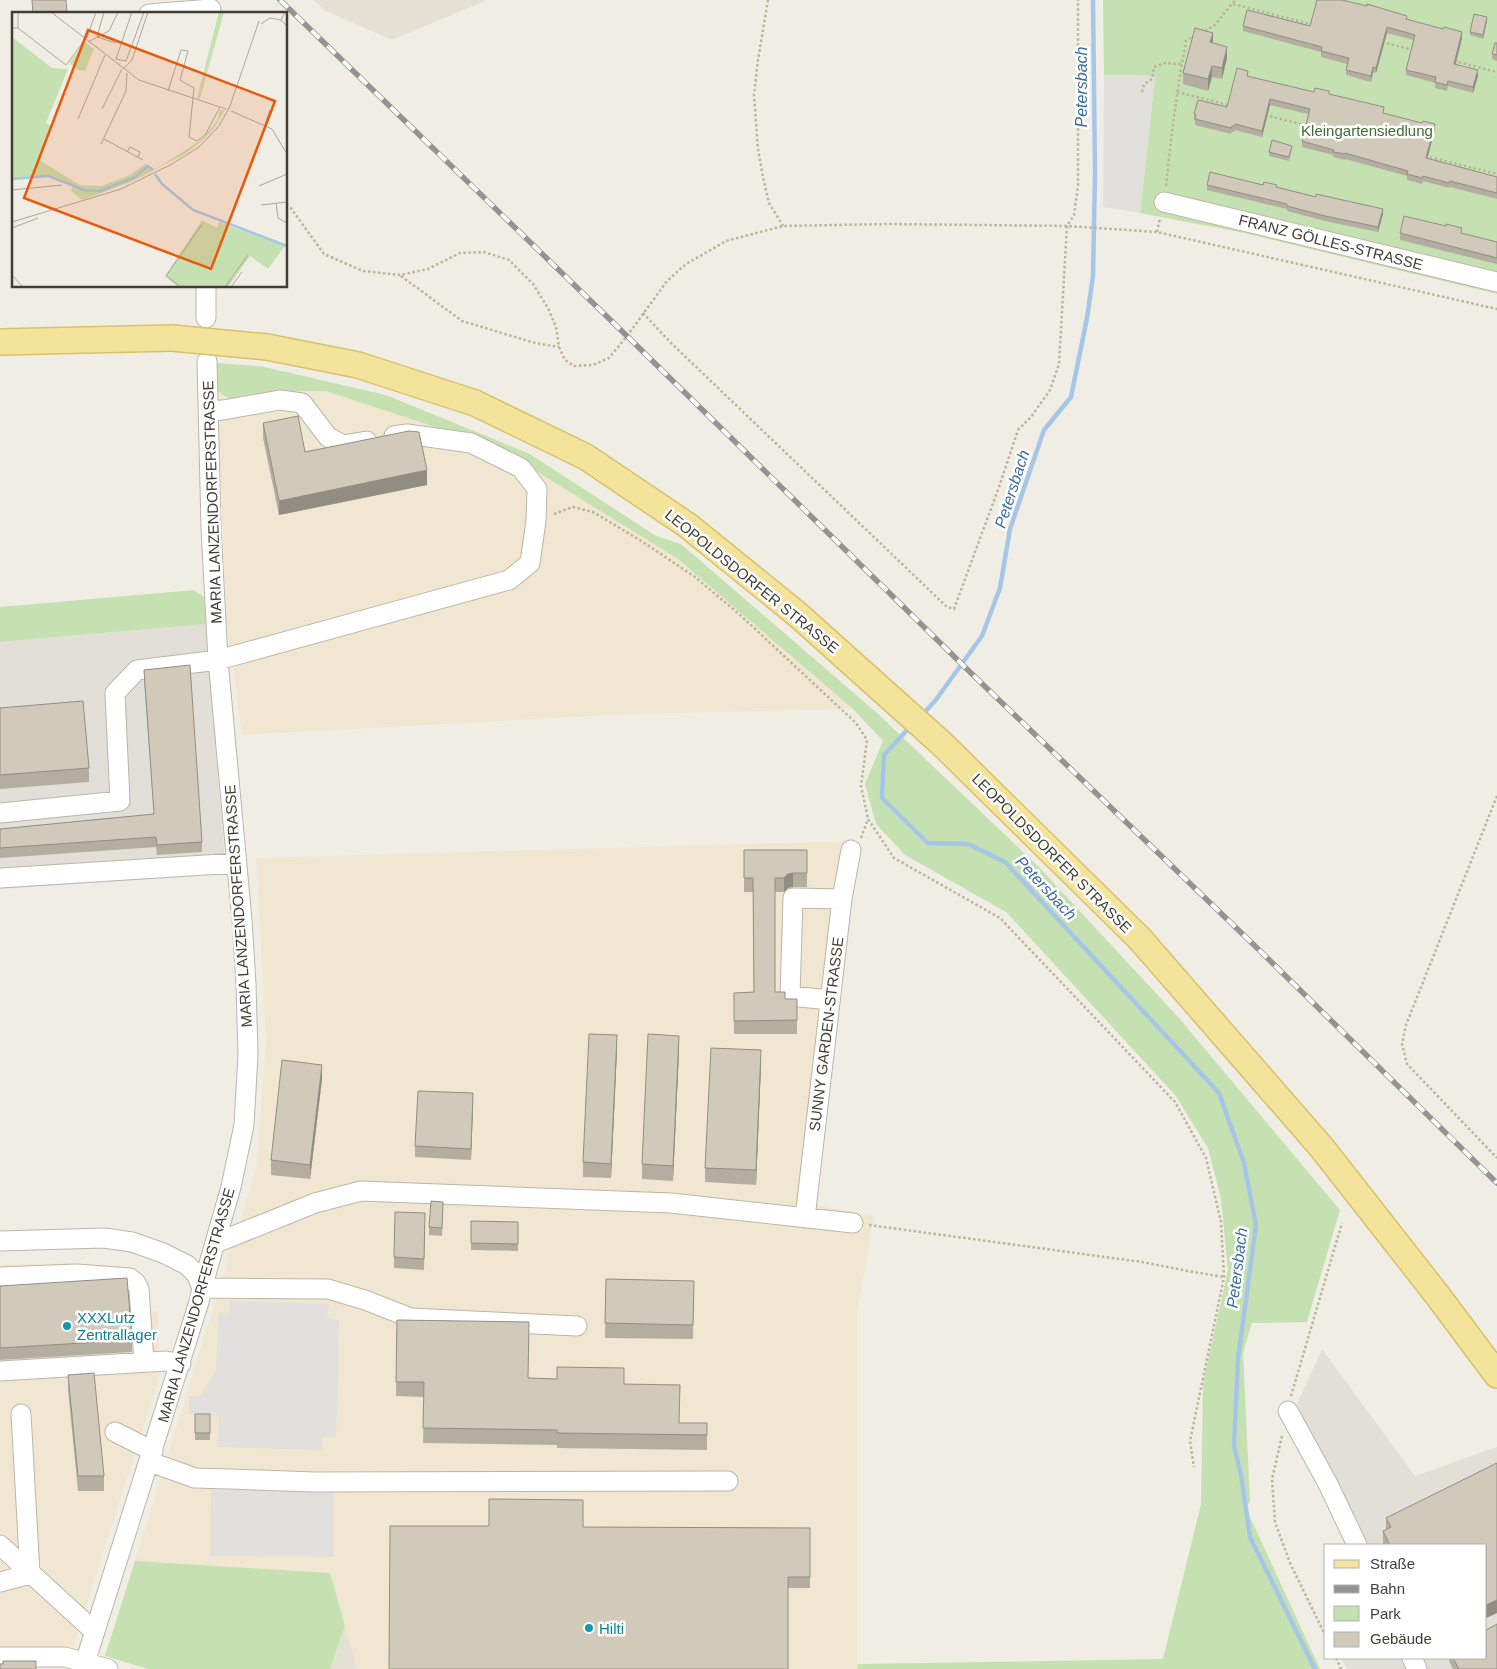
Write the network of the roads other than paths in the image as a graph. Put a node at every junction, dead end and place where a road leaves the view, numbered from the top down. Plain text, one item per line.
1 (211, 8) edge
2 (170, 12) edge
3 (1164, 202) road end
4 (1497, 282) edge
5 (206, 288) edge
6 (206, 318) dead end
7 (0, 342) edge
8 (207, 361) dead end
9 (208, 411) junction
10 (218, 660) junction
11 (0, 813) edge
12 (850, 850) dead end
13 (237, 862) junction
14 (0, 878) edge
15 (842, 899) junction
16 (830, 1000) junction
17 (805, 1218) junction
18 (853, 1223) road end
19 (0, 1241) edge
20 (216, 1243) junction
21 (0, 1277) edge
22 (202, 1288) junction
23 (576, 1326) dead end
24 (141, 1363) junction
25 (181, 1364) junction
26 (0, 1372) edge
27 (1497, 1375) edge
28 (1288, 1411) dead end
29 (21, 1414) dead end
30 (115, 1432) dead end
31 (151, 1457) junction
32 (728, 1481) dead end
33 (1357, 1544) edge
34 (0, 1545) edge
35 (30, 1574) junction
36 (0, 1582) edge
37 (95, 1632) junction
38 (0, 1657) edge
39 (84, 1666) edge
40 (108, 1669) edge

1 - 2 street
3 - 4 street, FRANZ GÖLLES-STRASSE
5 - 6 street
7 - 27 main road, LEOPOLDSDORFER STRASSE, bridge
8 - 9 street, MARIA LANZENDORFERSTRASSE
9 - 10 street, MARIA LANZENDORFERSTRASSE
9 - 10 street
10 - 11 street
10 - 13 street, MARIA LANZENDORFERSTRASSE
12 - 15 street, SUNNY GARDEN-STRASSE
13 - 14 street
13 - 20 street, MARIA LANZENDORFERSTRASSE
15 - 16 street, SUNNY GARDEN-STRASSE
15 - 16 street
16 - 17 street, SUNNY GARDEN-STRASSE
17 - 18 street
17 - 20 street
19 - 22 street
20 - 22 street, MARIA LANZENDORFERSTRASSE
21 - 24 street
22 - 23 street
22 - 25 street, MARIA LANZENDORFERSTRASSE
24 - 25 street
24 - 26 street
25 - 31 street, MARIA LANZENDORFERSTRASSE
28 - 33 street
29 - 35 street
30 - 31 street
31 - 32 street
31 - 37 street, MARIA LANZENDORFERSTRASSE
34 - 35 street
35 - 36 street
35 - 37 street
37 - 39 street, MARIA LANZENDORFERSTRASSE
38 - 39 street
39 - 40 street

